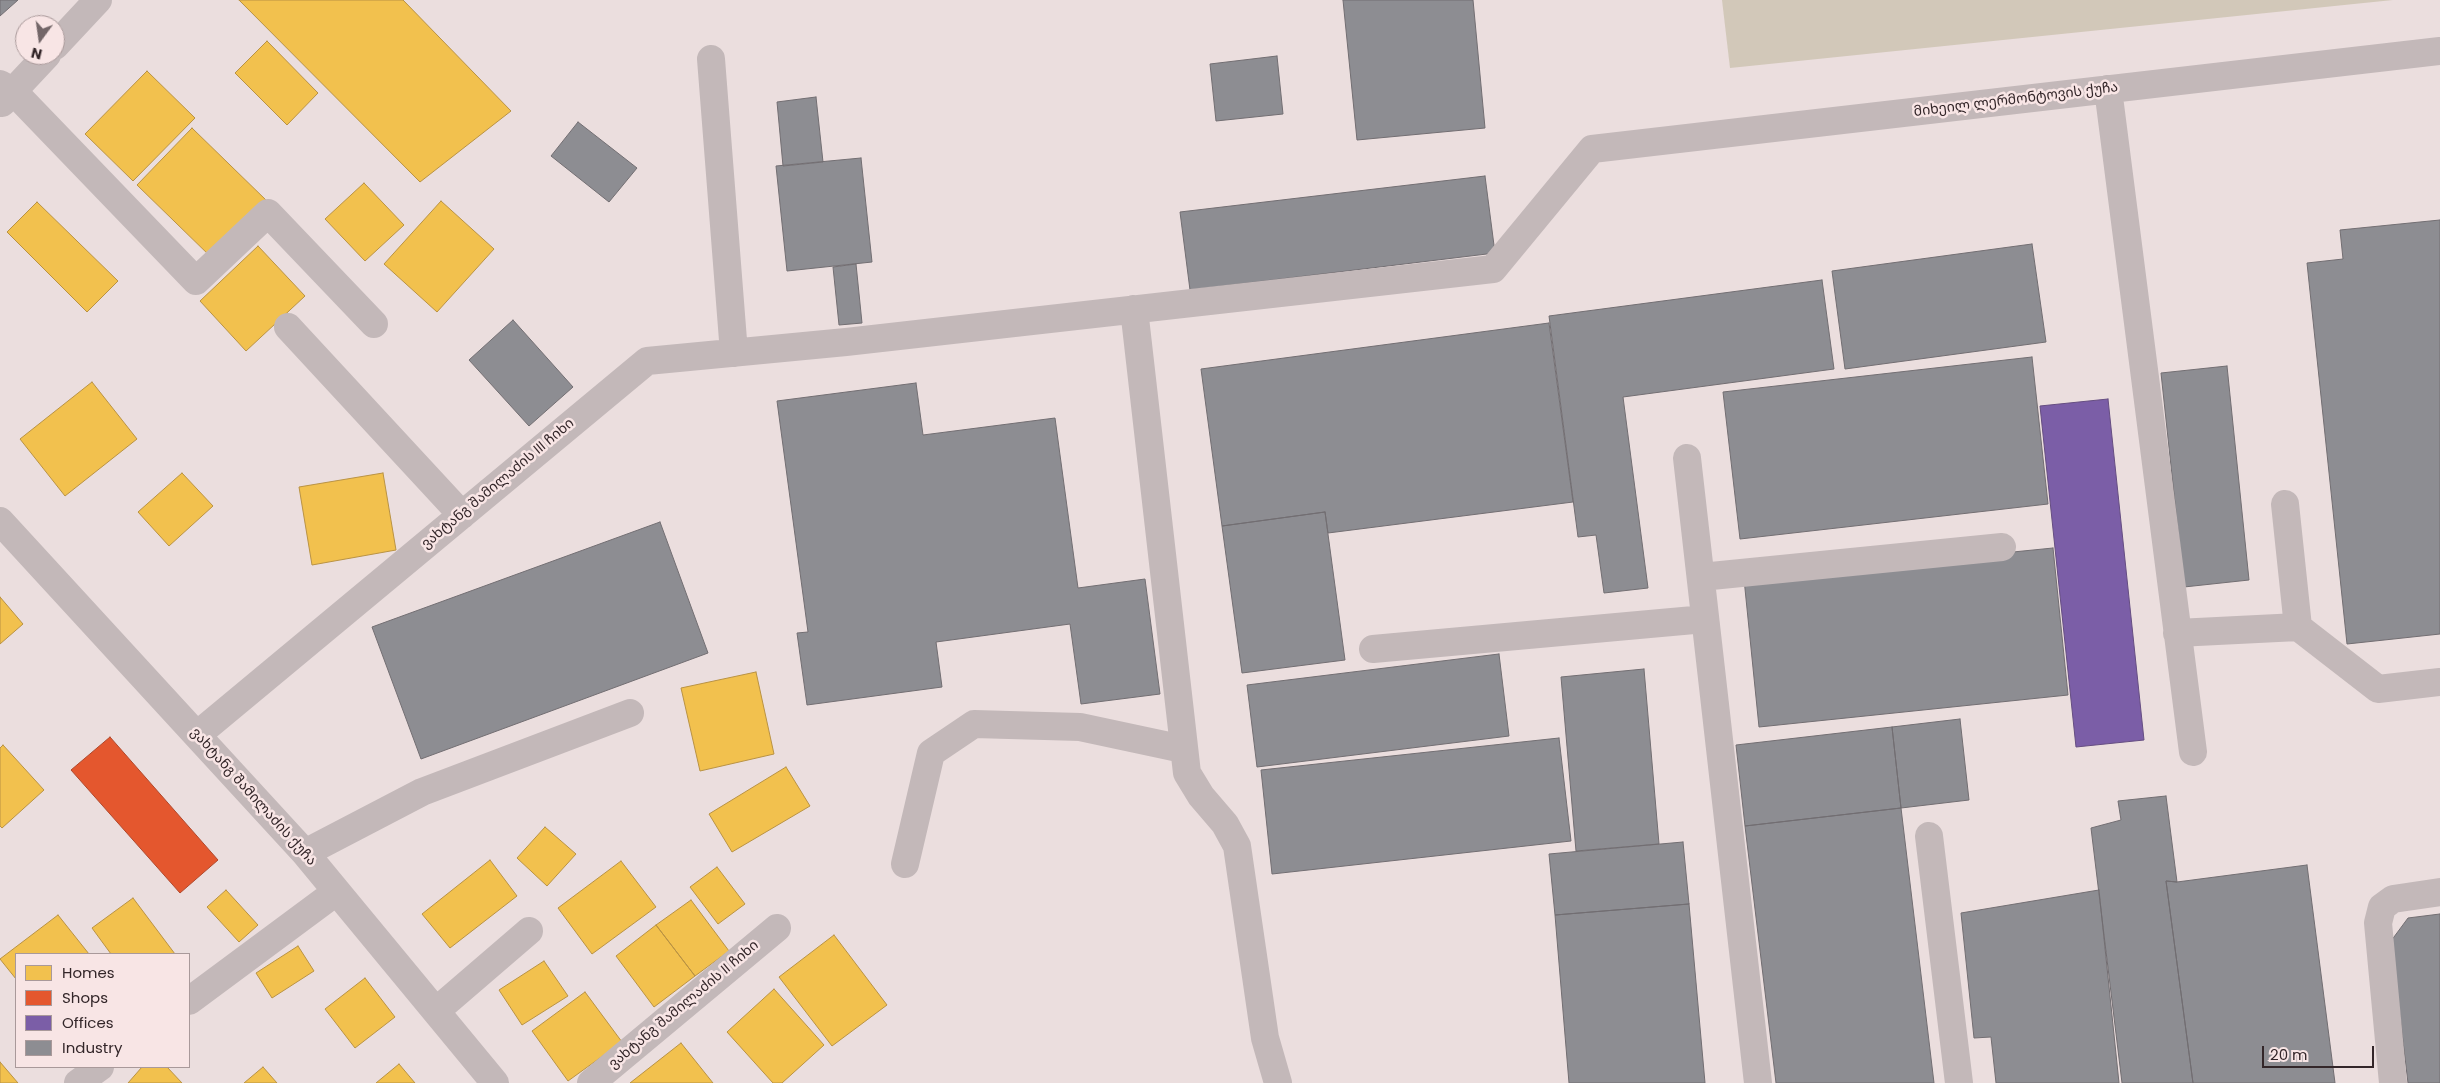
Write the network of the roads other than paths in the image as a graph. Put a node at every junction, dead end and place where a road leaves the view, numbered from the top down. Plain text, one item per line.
1 (98, 0) edge
2 (65, 35) edge
3 (2440, 51) edge
4 (711, 59) dead end
5 (36, 65) edge
6 (2108, 89) junction
7 (4, 93) edge
8 (1592, 149) joint
9 (1134, 309) junction
10 (374, 324) dead end
11 (288, 327) dead end
12 (734, 353) junction
13 (1687, 458) dead end
14 (2285, 504) dead end
15 (462, 515) junction
16 (0, 521) edge
17 (2002, 547) dead end
18 (1701, 578) junction
19 (1705, 619) junction
20 (2298, 627) junction
21 (2177, 633) junction
22 (1373, 648) dead end
23 (2440, 682) edge
24 (630, 713) dead end
25 (196, 735) junction
26 (1183, 748) junction
27 (2193, 752) dead end
28 (1928, 836) dead end
29 (305, 853) junction
30 (905, 864) dead end
31 (336, 892) junction
32 (2440, 892) edge
33 (777, 928) dead end
34 (529, 931) dead end
35 (190, 1000) edge
36 (436, 1012) junction
37 (99, 1068) edge
38 (78, 1083) edge
39 (496, 1083) edge
40 (591, 1083) edge
41 (1278, 1083) edge
42 (1758, 1083) edge
43 (1959, 1083) edge
44 (2393, 1083) edge

1 - 2 street
3 - 6 street, მიხეილ ლერმონტოვის ქუჩა
4 - 12 street
5 - 7 street
6 - 8 street, მიხეილ ლერმონტოვის ქუჩა
6 - 21 street
7 - 10 street
8 - 9 street, ვახტანგ შამილაძის III ჩიხი
9 - 12 street, ვახტანგ შამილაძის III ჩიხი
9 - 26 street
11 - 15 street
12 - 15 street, ვახტანგ შამილაძის III ჩიხი
13 - 18 street
14 - 20 street
15 - 25 street, ვახტანგ შამილაძის III ჩიხი
16 - 25 street, ვახტანგ შამილაძის ქუჩა
17 - 18 street
18 - 19 street
19 - 22 street
19 - 42 street
20 - 21 street
20 - 23 street
21 - 27 street
24 - 29 street
25 - 29 street, ვახტანგ შამილაძის ქუჩა
26 - 30 street
26 - 41 street
28 - 43 street
29 - 31 street, ვახტანგ შამილაძის ქუჩა
31 - 35 street
31 - 36 street, ვახტანგ შამილაძის ქუჩა
32 - 44 street
33 - 40 street, ვახტანგ შამილაძის II ჩიხი
34 - 36 street
36 - 39 street, ვახტანგ შამილაძის ქუჩა
37 - 38 street

